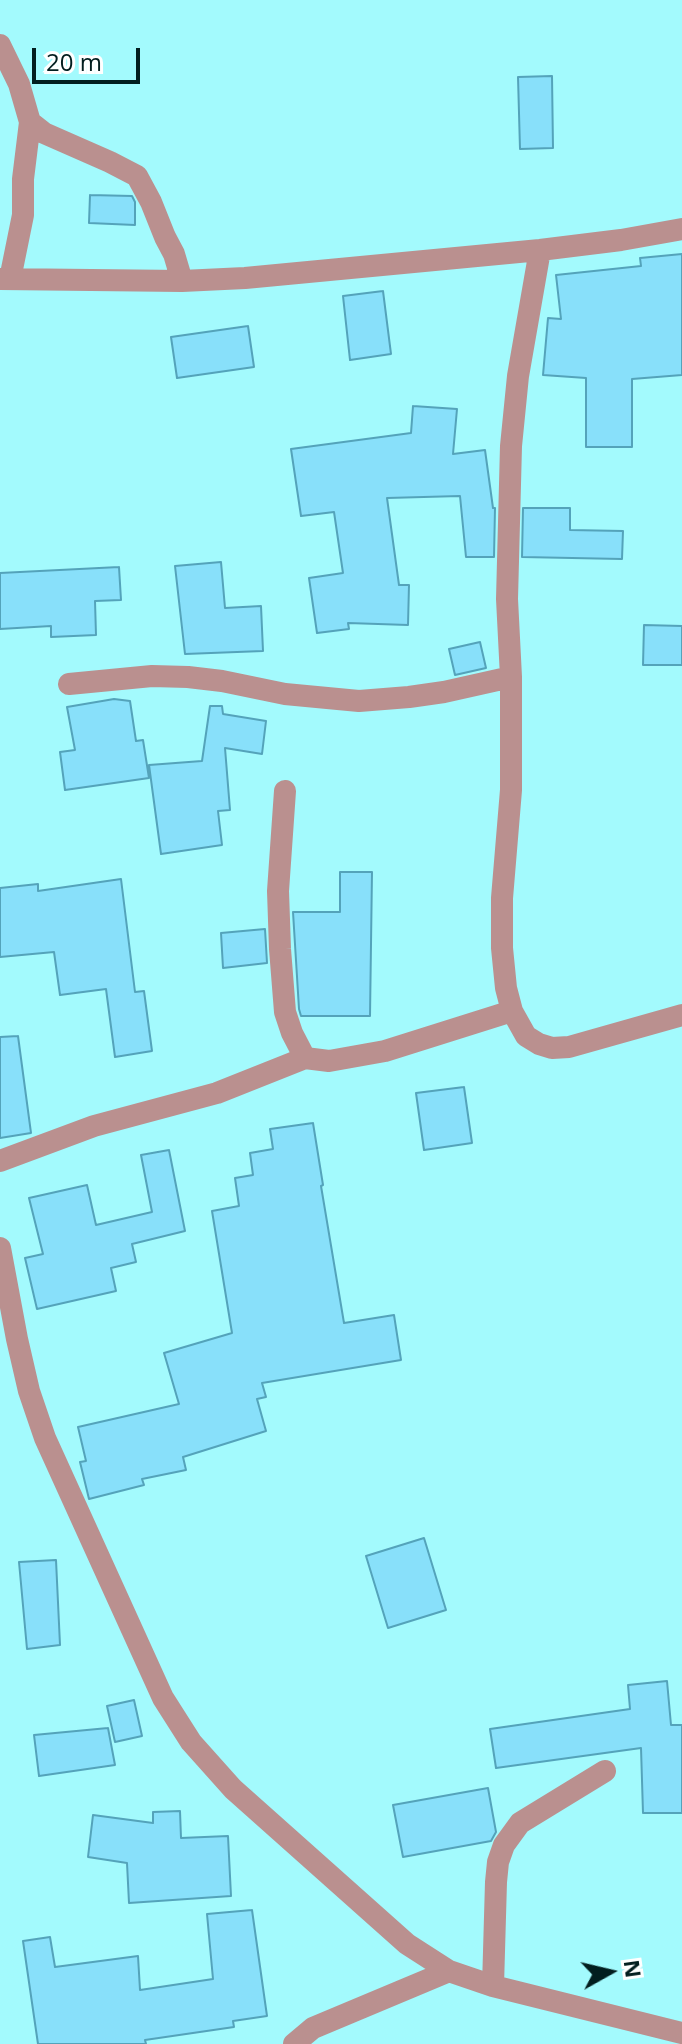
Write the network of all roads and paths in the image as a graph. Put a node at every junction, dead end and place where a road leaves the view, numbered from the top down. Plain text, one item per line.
1 (0, 45) edge
2 (30, 122) junction
3 (682, 229) edge
4 (540, 250) junction
5 (5, 279) edge
6 (182, 281) junction
7 (511, 677) junction
8 (69, 684) dead end
9 (285, 791) dead end
10 (512, 1011) junction
11 (682, 1015) edge
12 (305, 1058) junction
13 (0, 1161) edge
14 (0, 1248) edge
15 (605, 1771) dead end
16 (449, 1971) junction
17 (493, 1986) junction
18 (682, 2033) edge
19 (294, 2044) edge

1 - 2 street
2 - 5 street
2 - 6 street
3 - 4 street
4 - 6 street
4 - 7 street
5 - 6 street
7 - 8 street
7 - 10 street
9 - 12 street
10 - 11 street
10 - 12 street
12 - 13 street
14 - 16 street
15 - 17 street
16 - 17 street
16 - 19 street
17 - 18 street

